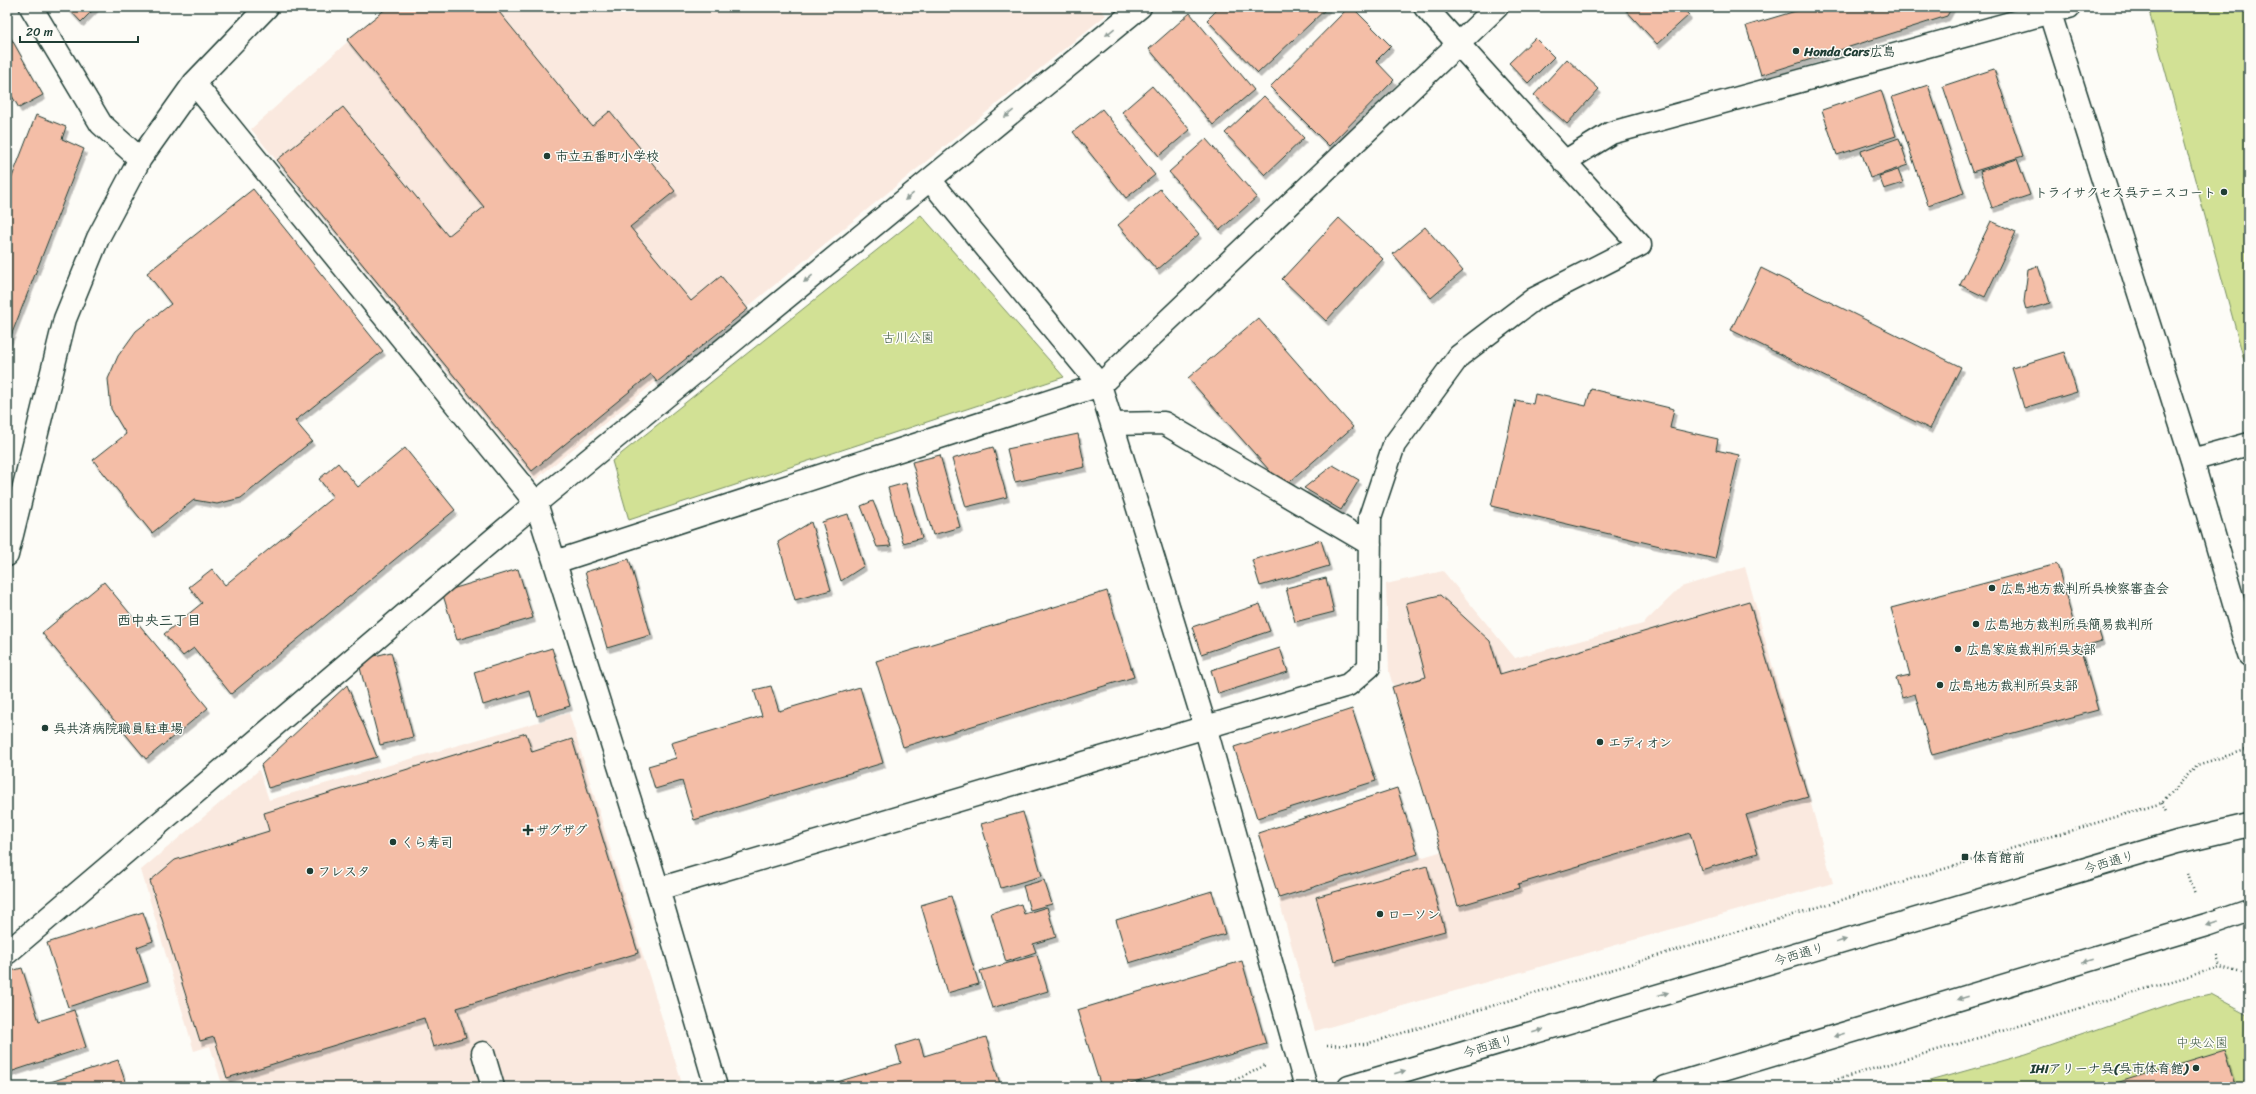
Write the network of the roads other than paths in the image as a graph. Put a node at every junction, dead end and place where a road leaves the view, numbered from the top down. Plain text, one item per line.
1 (32, 7) edge
2 (267, 7) edge
3 (1140, 7) edge
4 (1425, 7) edge
5 (1497, 7) edge
6 (2054, 8) edge
7 (1458, 44) junction
8 (194, 83) junction
9 (140, 159) junction
10 (1564, 162) junction
11 (930, 180) junction
12 (1100, 385) junction
13 (1112, 424) junction
14 (2249, 444) edge
15 (2192, 460) junction
16 (536, 503) junction
17 (1370, 544) junction
18 (7, 556) edge
19 (555, 562) junction
20 (2249, 654) edge
21 (1205, 726) junction
22 (2249, 825) edge
23 (658, 889) junction
24 (2249, 910) edge
25 (7, 953) edge
26 (483, 1053) dead end
27 (493, 1087) edge
28 (716, 1087) edge
29 (1306, 1087) edge
30 (1349, 1087) edge
31 (1666, 1087) edge

1 - 9 street
2 - 8 street
3 -> 11 street
4 - 7 street
5 - 7 street
6 - 10 street
6 - 15 street
7 - 10 street
7 - 12 street
8 - 9 street
8 - 16 street
9 - 18 street
10 - 17 street
11 - 12 street
11 -> 16 street
12 - 13 street
12 - 19 street
13 - 17 street
13 - 21 street
14 - 15 street
15 - 20 street
16 - 19 street
16 - 25 street
17 - 21 street
19 - 23 street
21 - 23 street
21 - 29 street
30 -> 22 street, 今西通り
23 - 28 street
24 -> 31 street
26 - 27 street

